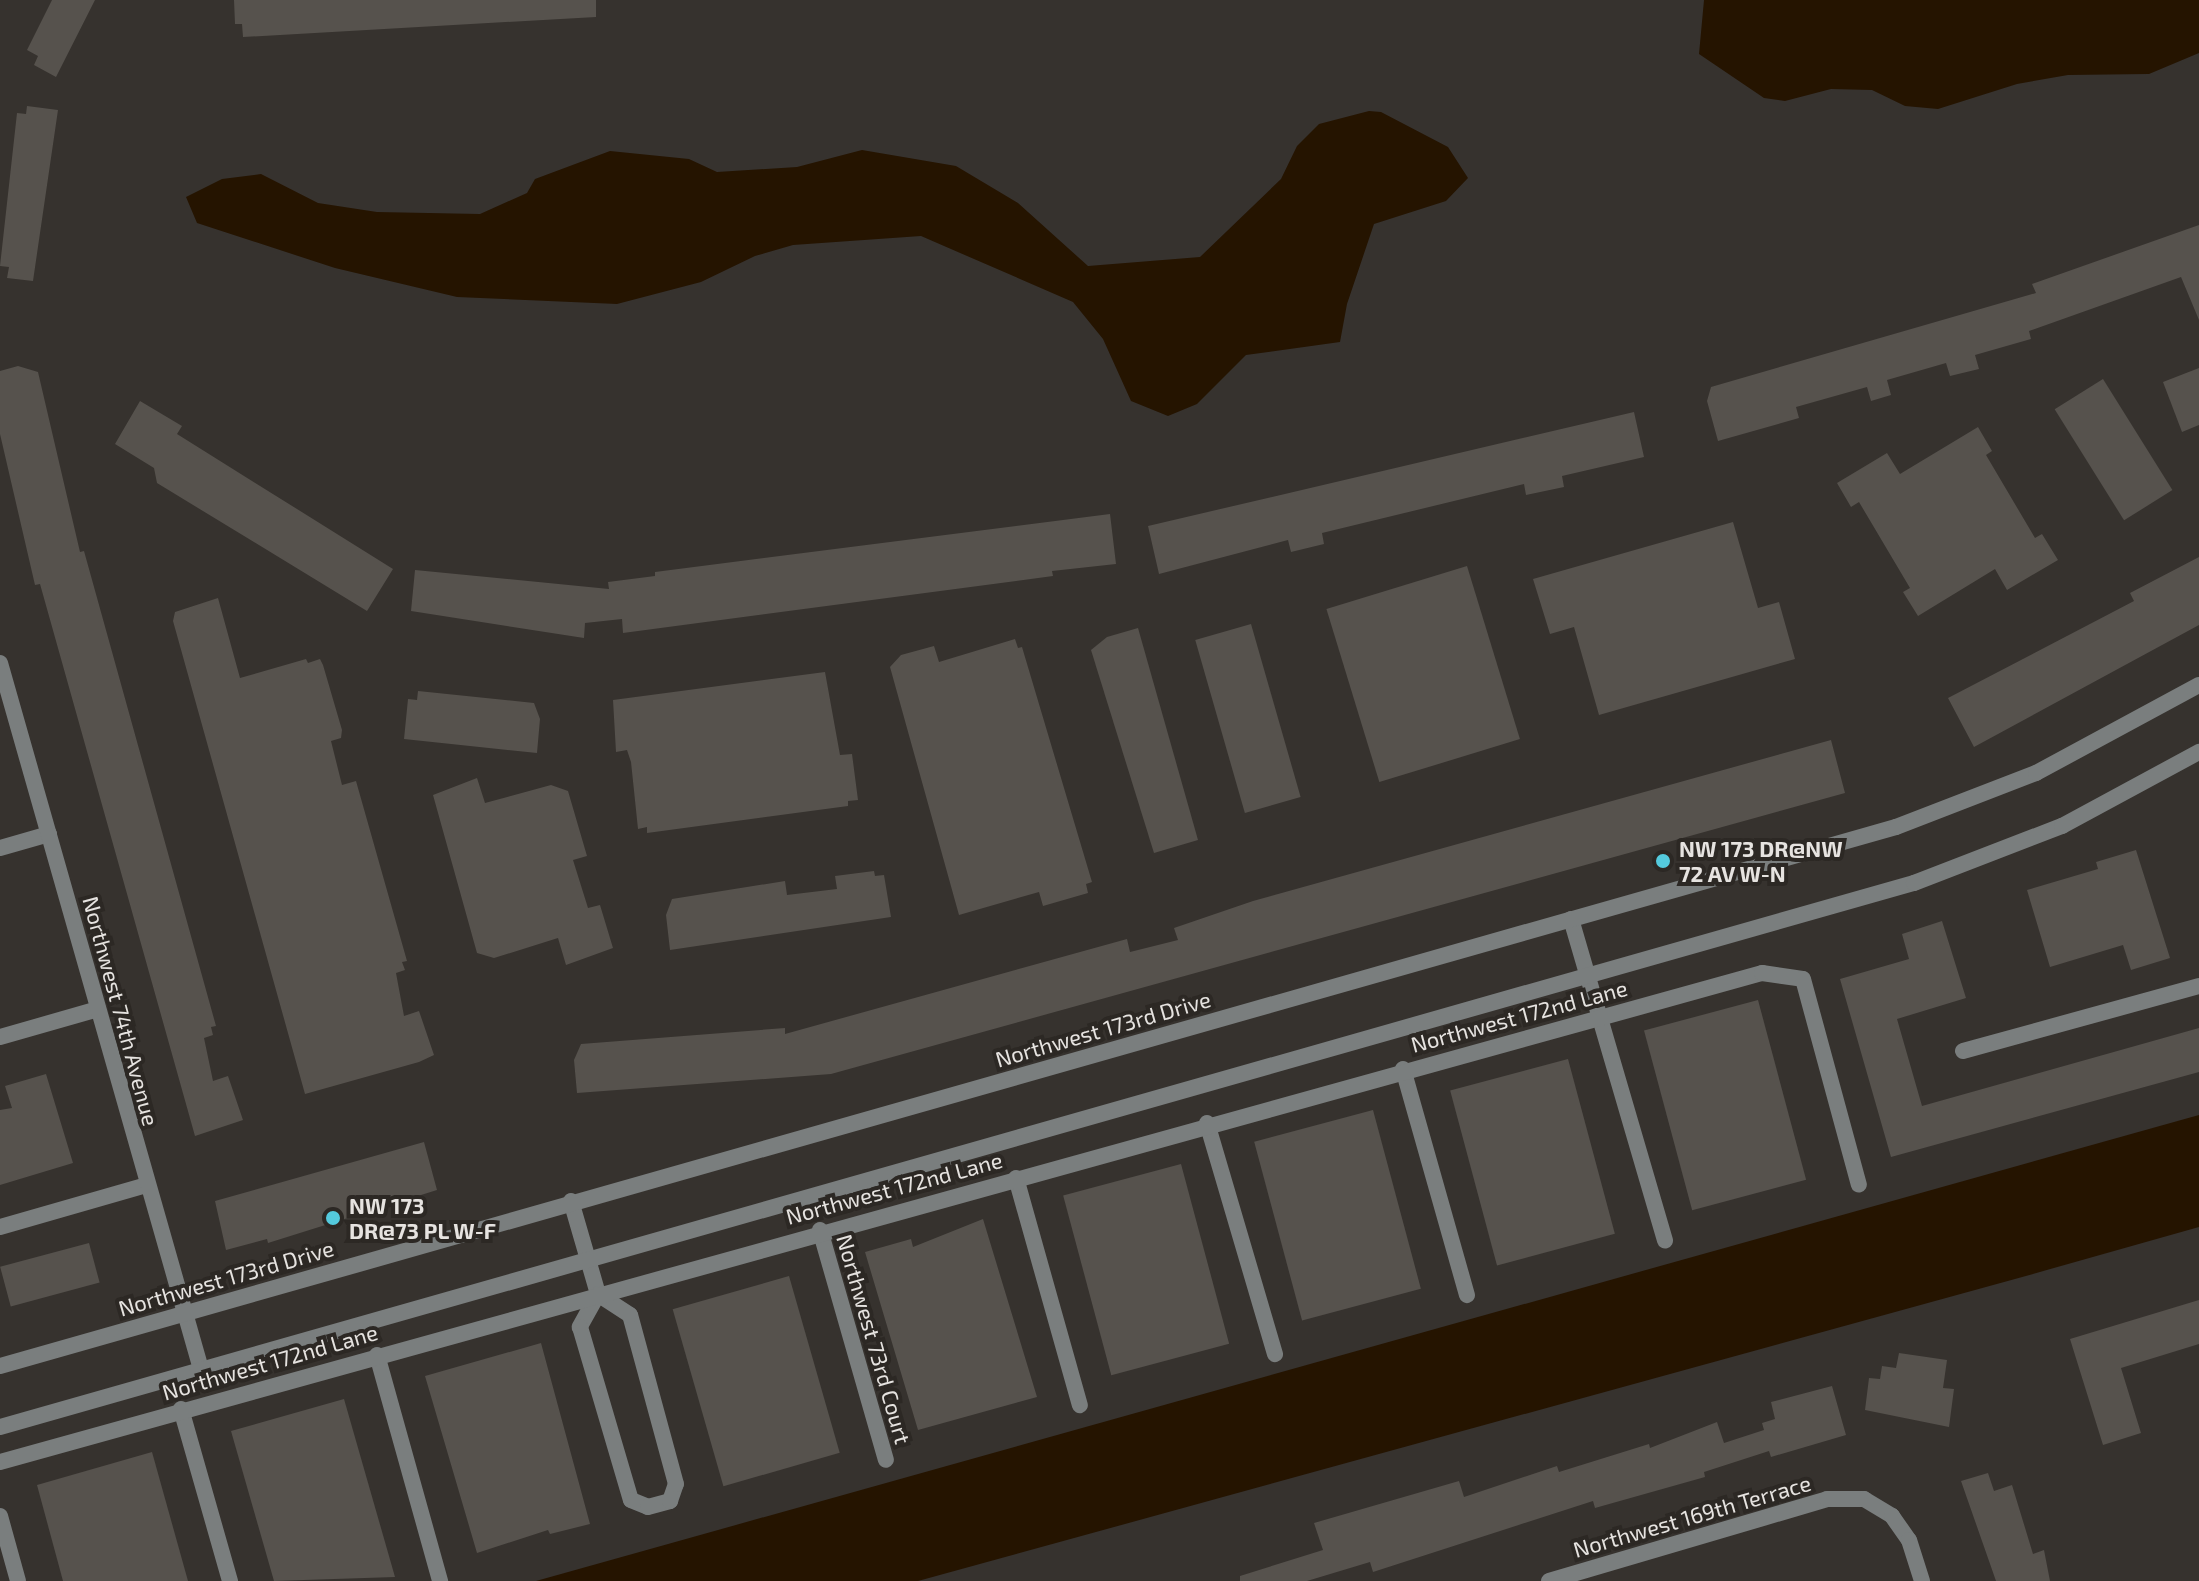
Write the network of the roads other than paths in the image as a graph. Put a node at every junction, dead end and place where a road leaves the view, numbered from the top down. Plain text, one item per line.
1 (0, 663) edge
2 (2199, 685) edge
3 (2199, 752) edge
4 (49, 834) junction
5 (0, 848) edge
6 (1571, 919) junction
7 (1587, 976) junction
8 (2199, 986) edge
9 (98, 1009) junction
10 (1601, 1018) junction
11 (0, 1037) edge
12 (1963, 1051) dead end
13 (1403, 1069) junction
14 (1207, 1123) junction
15 (1016, 1178) junction
16 (146, 1185) junction
17 (1859, 1185) dead end
18 (571, 1201) junction
19 (0, 1227) edge
20 (820, 1230) junction
21 (1665, 1241) dead end
22 (585, 1258) junction
23 (598, 1294) junction
24 (1467, 1295) dead end
25 (185, 1313) junction
26 (1275, 1354) dead end
27 (377, 1355) junction
28 (0, 1366) edge
29 (201, 1369) junction
30 (1080, 1405) dead end
31 (181, 1409) junction
32 (0, 1427) edge
33 (886, 1460) dead end
34 (0, 1462) edge
35 (0, 1516) edge
36 (18, 1581) edge
37 (230, 1581) edge
38 (440, 1581) edge
39 (1549, 1581) edge
40 (1922, 1581) edge

1 - 4 street, Northwest 74th Avenue
2 - 6 street, Northwest 173rd Drive
3 - 7 street
4 - 5 street
4 - 9 street, Northwest 74th Avenue
6 - 7 street
6 - 18 street, Northwest 173rd Drive
7 - 10 street
7 - 22 street
8 - 12 street
9 - 11 street
9 - 16 street, Northwest 74th Avenue
10 - 13 street, Northwest 172nd Lane
10 - 17 street, Northwest 172nd Lane
10 - 21 street
13 - 14 street, Northwest 172nd Lane
13 - 24 street
14 - 15 street, Northwest 172nd Lane
14 - 26 street
15 - 20 street, Northwest 172nd Lane
15 - 30 street
16 - 19 street
16 - 25 street, Northwest 74th Avenue
18 - 22 street
18 - 25 street, Northwest 173rd Drive
20 - 23 street, Northwest 172nd Lane
20 - 33 street, Northwest 73rd Court
22 - 23 street
22 - 29 street
23 - 23 street
23 - 27 street, Northwest 172nd Lane
25 - 28 street, Northwest 173rd Drive
25 - 29 street, Northwest 74th Avenue
27 - 31 street, Northwest 172nd Lane
27 - 38 street
29 - 32 street
31 - 34 street, Northwest 172nd Lane
31 - 37 street
35 - 36 street
39 - 40 street, Northwest 169th Terrace

